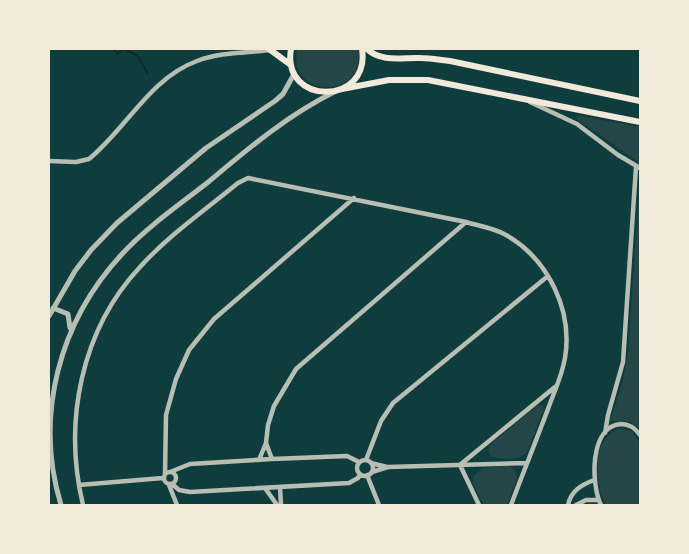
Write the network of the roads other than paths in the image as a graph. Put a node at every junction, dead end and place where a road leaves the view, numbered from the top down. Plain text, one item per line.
1 (270, 49) edge
2 (291, 49) edge
3 (362, 49) edge
4 (367, 49) edge
5 (291, 65) junction
6 (294, 74) junction
7 (339, 90) junction
8 (520, 97) junction
9 (640, 101) edge
10 (640, 122) edge
11 (49, 161) edge
12 (638, 168) edge
13 (354, 198) junction
14 (466, 222) junction
15 (548, 276) junction
16 (53, 308) junction
17 (49, 316) edge
18 (70, 332) junction
19 (556, 386) junction
20 (605, 433) junction
21 (640, 435) edge
22 (266, 443) junction
23 (272, 459) junction
24 (259, 460) junction
25 (369, 461) junction
26 (359, 462) junction
27 (527, 463) junction
28 (460, 465) junction
29 (388, 467) junction
30 (170, 472) junction
31 (360, 474) junction
32 (370, 474) junction
33 (164, 476) junction
34 (594, 480) junction
35 (171, 484) junction
36 (79, 485) junction
37 (280, 487) junction
38 (265, 488) junction
39 (598, 500) junction
40 (61, 505) edge
41 (83, 505) edge
42 (177, 505) edge
43 (277, 505) edge
44 (281, 505) edge
45 (379, 505) edge
46 (479, 505) edge
47 (511, 505) edge
48 (568, 505) edge
49 (576, 505) edge
50 (601, 505) edge

1 - 5 main road
1 - 11 street
2 - 5 main road
3 - 7 main road
4 - 9 main road
5 - 6 main road
6 - 7 main road
6 - 16 street
7 - 8 main road
7 - 18 street
8 - 10 main road
8 - 12 street
12 - 20 street
13 - 14 street
13 - 33 street
13 - 36 street
14 - 15 street
14 - 22 street
15 - 19 street
15 - 25 street
16 - 17 street
16 - 18 street
18 - 40 street
19 - 27 street
19 - 28 street
20 - 21 street
20 - 34 street
22 - 23 street
22 - 24 street
23 - 24 street
23 - 26 street
24 - 30 street
25 - 26 street
25 - 29 street
25 - 32 street
26 - 31 street
27 - 28 street
27 - 47 street
28 - 29 street
28 - 46 street
29 - 32 street
30 - 33 street
30 - 35 street
31 - 32 street
31 - 37 street
32 - 45 street
33 - 35 street
33 - 36 street
34 - 39 street
34 - 48 street
35 - 38 street
35 - 42 street
36 - 41 street
37 - 38 street
37 - 44 street
38 - 43 street
39 - 49 street
39 - 50 street

